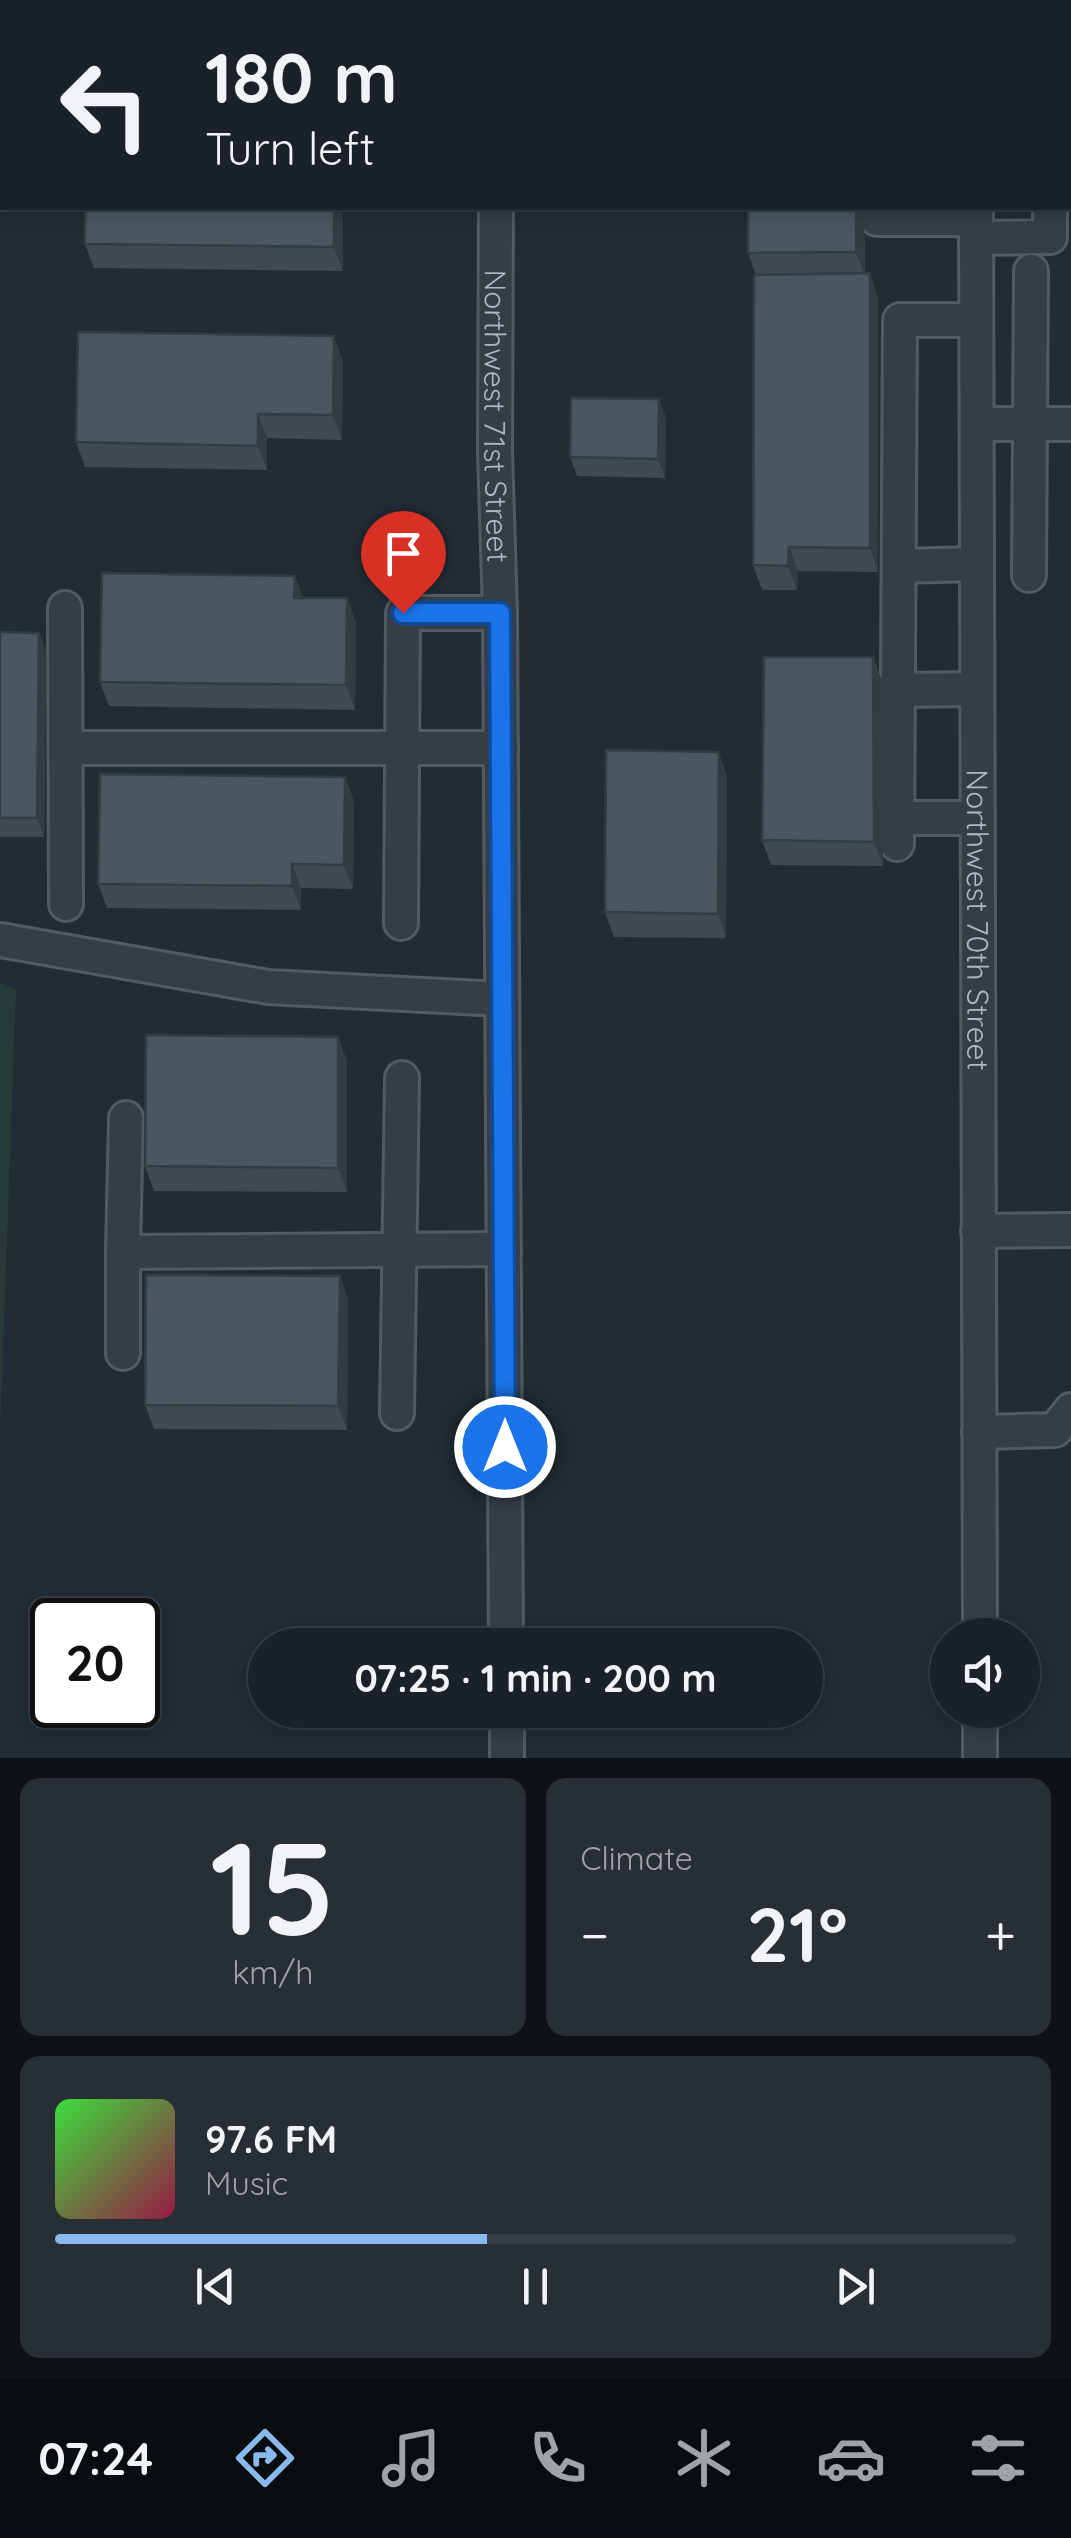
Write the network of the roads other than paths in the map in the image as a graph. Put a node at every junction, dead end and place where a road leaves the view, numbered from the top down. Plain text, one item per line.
1 (496, 210) edge
2 (1050, 210) edge
3 (877, 219) dead end
4 (976, 221) edge
5 (1032, 271) dead end
6 (976, 320) junction
7 (977, 424) junction
8 (1030, 424) junction
9 (1071, 424) edge
10 (977, 564) junction
11 (899, 566) junction
12 (1029, 574) dead end
13 (65, 608) dead end
14 (500, 613) junction
15 (978, 688) junction
16 (898, 690) junction
17 (66, 748) junction
18 (501, 748) junction
19 (403, 750) junction
20 (978, 818) junction
21 (66, 904) dead end
22 (401, 923) dead end
23 (0, 940) edge
24 (502, 999) junction
25 (402, 1078) dead end
26 (126, 1118) dead end
27 (1071, 1230) edge
28 (978, 1231) junction
29 (504, 1248) junction
30 (400, 1250) junction
31 (123, 1252) junction
32 (124, 1354) dead end
33 (1071, 1410) edge
34 (397, 1414) dead end
35 (979, 1432) junction
36 (980, 1618) edge
37 (506, 1628) edge
38 (507, 1728) edge
39 (980, 1728) edge
40 (507, 1758) edge
41 (980, 1758) edge

1 - 14 street, Northwest 71st Street
2 - 4 street
3 - 4 street
4 - 6 street, Northwest 70th Street
5 - 8 street
6 - 7 street, Northwest 70th Street
6 - 11 street
7 - 8 street
7 - 10 street, Northwest 70th Street
8 - 9 street
8 - 12 street
10 - 11 street
10 - 15 street, Northwest 70th Street
11 - 16 street
13 - 17 street
14 - 18 street, Northwest 71st Street
14 - 19 street
15 - 16 street
15 - 20 street, Northwest 70th Street
16 - 20 street
17 - 19 street
17 - 21 street
18 - 19 street
18 - 24 street, Northwest 71st Street
19 - 22 street
20 - 28 street, Northwest 70th Street
23 - 24 street
24 - 29 street, Northwest 71st Street
25 - 30 street
26 - 31 street
27 - 28 street
28 - 35 street, Northwest 70th Street
29 - 30 street
29 - 37 street, Northwest 71st Street
30 - 31 street
30 - 34 street
31 - 32 street
33 - 35 street
35 - 36 street, Northwest 70th Street
38 - 40 street
39 - 41 street

